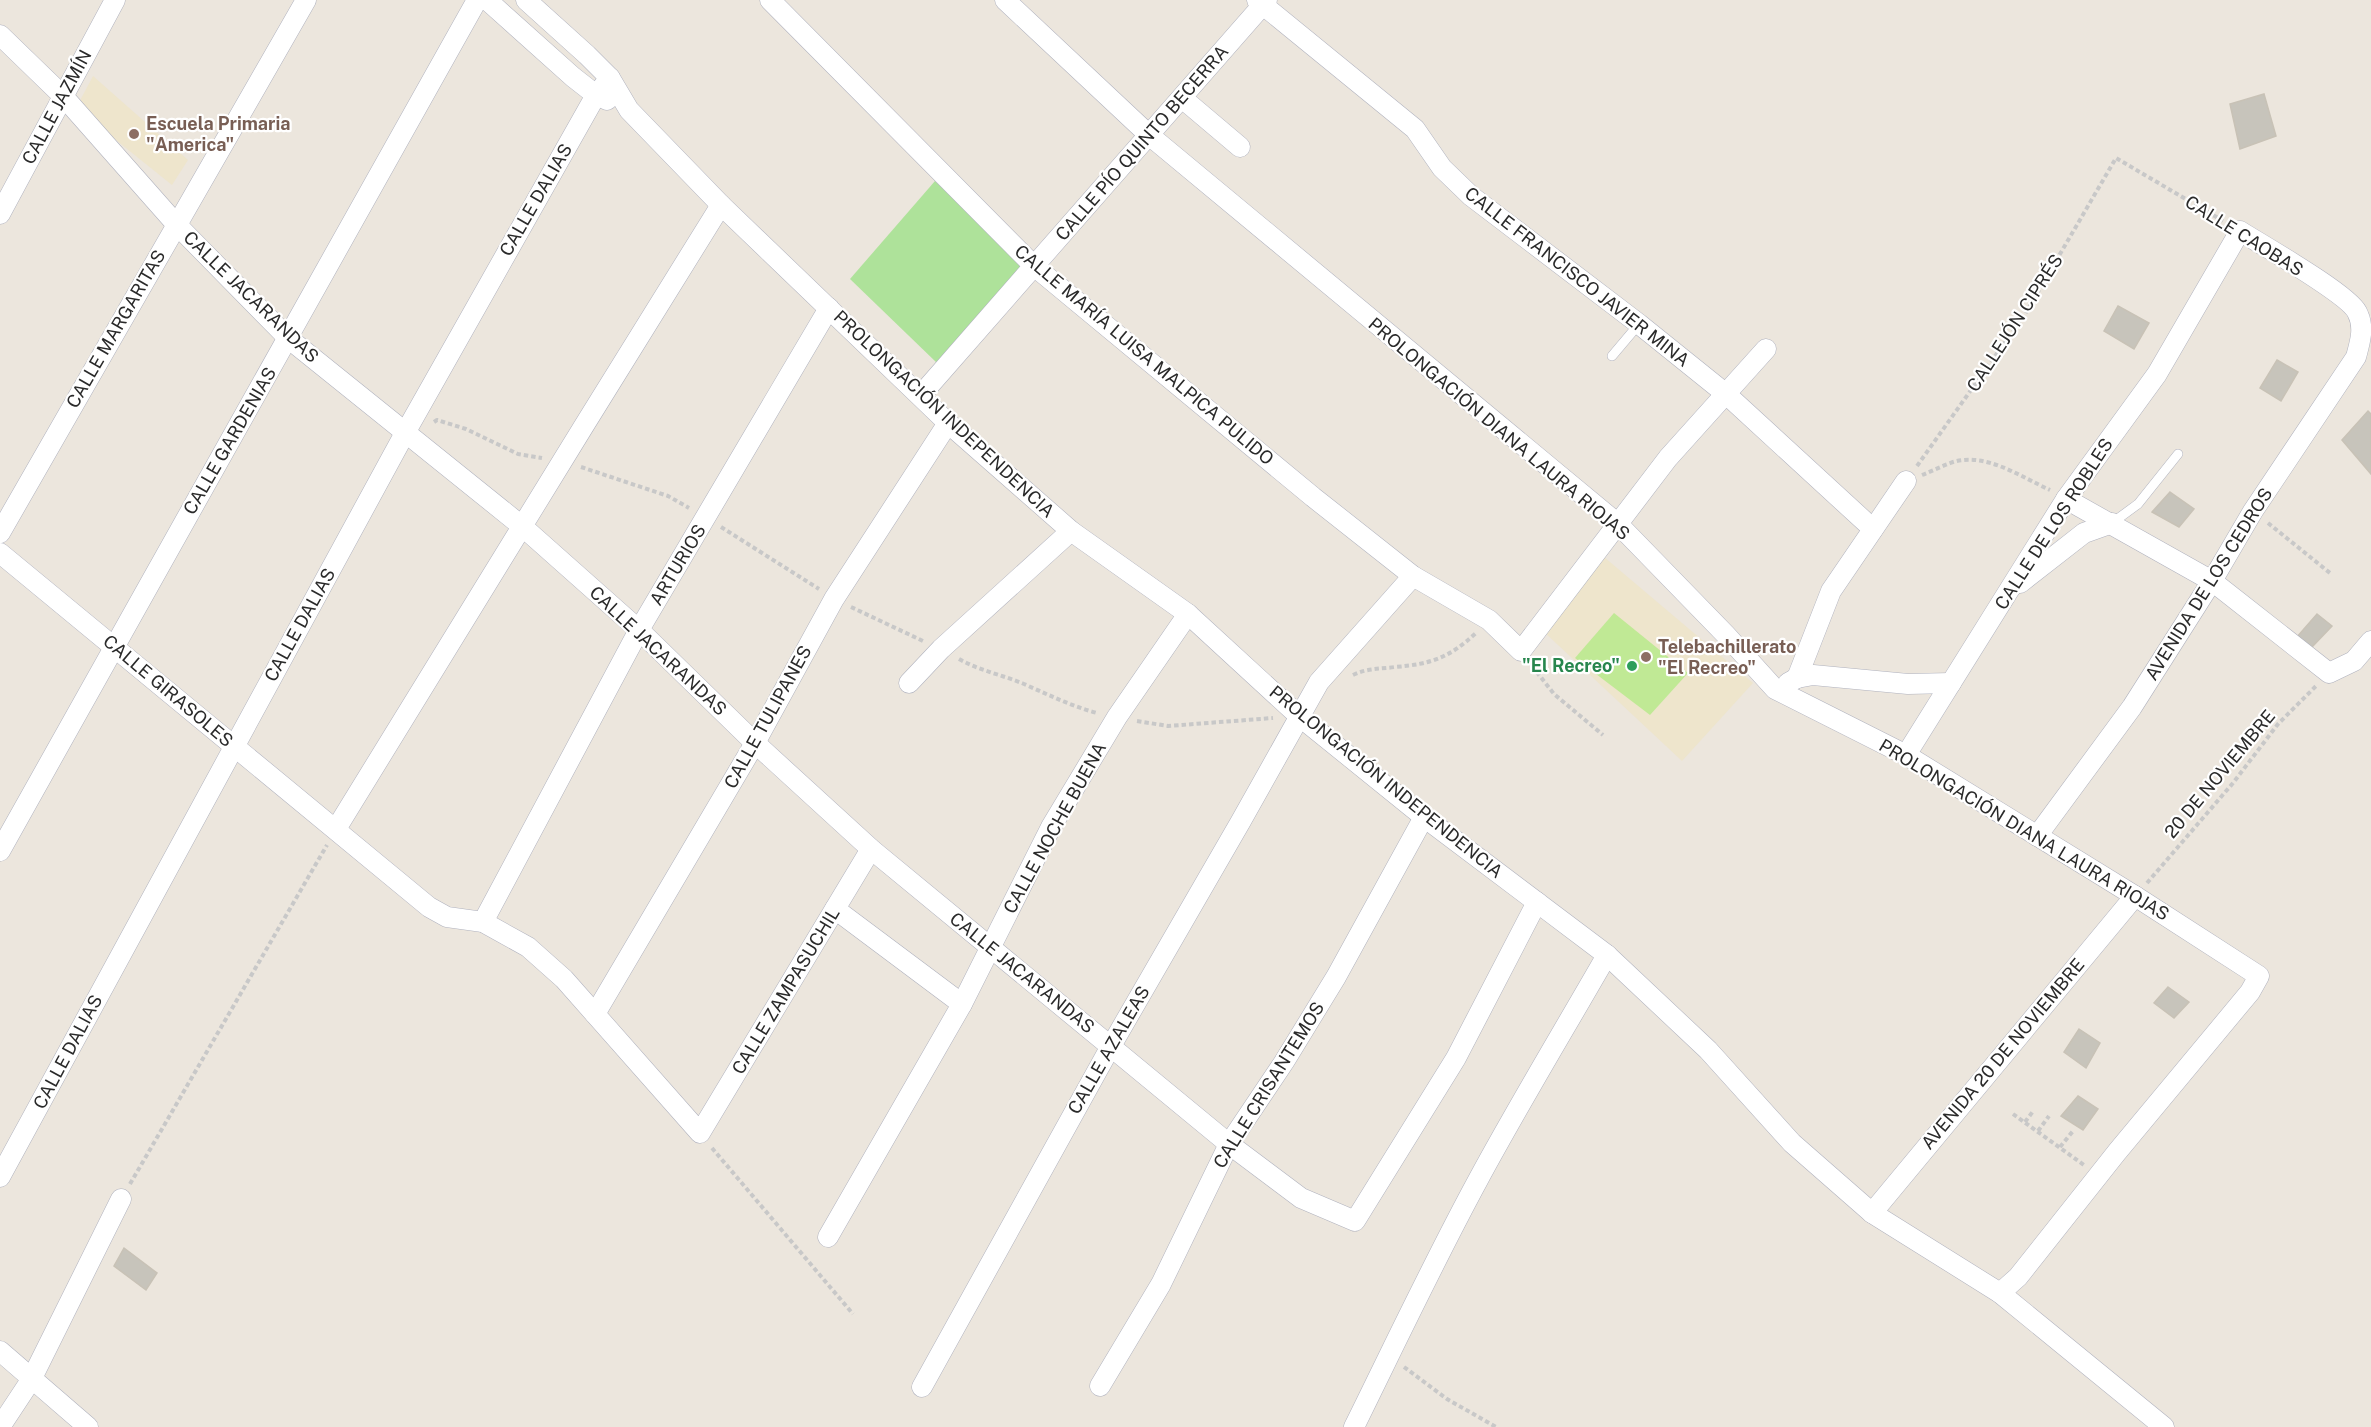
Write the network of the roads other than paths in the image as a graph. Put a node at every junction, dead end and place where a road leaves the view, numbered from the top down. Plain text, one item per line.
1 (115, 0) edge
2 (306, 0) edge
3 (477, 0) edge
4 (487, 0) edge
5 (526, 0) edge
6 (770, 0) edge
7 (1005, 0) edge
8 (1262, 2) edge
9 (0, 35) edge
10 (610, 78) junction
11 (596, 95) junction
12 (63, 96) junction
13 (1182, 98) junction
14 (629, 110) junction
15 (1149, 135) junction
16 (1240, 147) dead end
17 (721, 205) junction
18 (0, 214) edge
19 (176, 224) junction
20 (2240, 231) joint
21 (1034, 266) junction
22 (829, 308) junction
23 (2362, 323) joint
24 (1639, 324) junction
25 (288, 338) junction
26 (1766, 349) dead end
27 (1611, 356) dead end
28 (1726, 394) junction
29 (921, 395) junction
30 (948, 423) junction
31 (405, 433) junction
32 (2178, 454) dead end
33 (1906, 481) road end
34 (2066, 499) junction
35 (2112, 523) junction
36 (1618, 524) junction
37 (524, 527) junction
38 (1873, 529) junction
39 (1071, 531) junction
40 (0, 533) edge
41 (0, 553) edge
42 (1413, 576) junction
43 (2212, 581) junction
44 (2009, 592) junction
45 (1188, 614) junction
46 (639, 630) junction
47 (2371, 641) edge
48 (114, 645) junction
49 (1797, 678) junction
50 (909, 683) dead end
51 (1951, 683) junction
52 (1775, 689) junction
53 (1299, 716) junction
54 (755, 743) junction
55 (233, 747) junction
56 (1906, 755) junction
57 (1424, 817) junction
58 (336, 829) junction
59 (2037, 836) junction
60 (871, 849) junction
61 (0, 851) edge
62 (2135, 896) junction
63 (1537, 902) junction
64 (835, 909) junction
65 (483, 922) junction
66 (990, 946) junction
67 (1607, 955) junction
68 (963, 1004) junction
69 (595, 1014) junction
70 (1111, 1046) junction
71 (1228, 1144) junction
72 (0, 1178) edge
73 (121, 1199) road end
74 (1872, 1213) junction
75 (828, 1238) dead end
76 (2000, 1293) junction
77 (0, 1352) edge
78 (31, 1380) junction
79 (1101, 1386) dead end
80 (922, 1387) dead end
81 (0, 1427) edge
82 (87, 1427) edge
83 (1354, 1427) edge
84 (2164, 1427) edge

1 - 12 street, CALLE JAZMÍN
2 - 19 street, CALLE MARGARITAS
3 - 25 street, CALLE GARDENIAS
4 - 11 street, PROLONGACIÓN INDEPENDENCIA
5 - 10 street, PROLONGACIÓN INDEPENDENCIA
6 - 21 street, CALLE MARÍA LUISA MALPICA PULIDO
7 - 15 street, PROLONGACIÓN DIANA LAURA RIOJAS
8 - 13 street, CALLE PÍO QUINTO BECERRA
8 - 24 street, CALLE FRANCISCO JAVIER MINA
9 - 12 street, CALLE JACARANDAS
10 - 11 street, CALLE DALIAS
10 - 14 street, PROLONGACIÓN INDEPENDENCIA
11 - 14 street, PROLONGACIÓN INDEPENDENCIA
11 - 31 street, CALLE DALIAS
12 - 18 street, CALLE JAZMÍN
12 - 19 street, CALLE JACARANDAS
13 - 15 street, CALLE PÍO QUINTO BECERRA
13 - 16 street
14 - 17 street, PROLONGACIÓN INDEPENDENCIA
15 - 21 street, CALLE PÍO QUINTO BECERRA
15 - 36 street, PROLONGACIÓN DIANA LAURA RIOJAS
17 - 22 street, PROLONGACIÓN INDEPENDENCIA
17 - 37 street
19 - 25 street, CALLE JACARANDAS
19 - 40 street, CALLE MARGARITAS
20 - 23 street, CALLE CAOBAS
20 - 34 street, CALLE DE LOS ROBLES
21 - 29 street, CALLE PÍO QUINTO BECERRA
21 - 42 street, CALLE MARÍA LUISA MALPICA PULIDO
22 - 29 street, PROLONGACIÓN INDEPENDENCIA
22 - 46 street, ARTURIOS
23 - 43 street, AVENIDA DE LOS CEDROS
24 - 27 lane
24 - 28 street, CALLE FRANCISCO JAVIER MINA
25 - 31 street, CALLE JACARANDAS
25 - 48 street, CALLE GARDENIAS
26 - 28 street
28 - 36 street
28 - 38 street, CALLE FRANCISCO JAVIER MINA
29 - 30 street, PROLONGACIÓN INDEPENDENCIA
30 - 39 street, PROLONGACIÓN INDEPENDENCIA
30 - 54 street, CALLE TULIPANES
31 - 37 street, CALLE JACARANDAS
31 - 55 street, CALLE DALIAS
32 - 35 lane
33 - 38 street
34 - 35 street
34 - 44 street, CALLE DE LOS ROBLES
35 - 43 street
35 - 44 street
36 - 42 street, CALLE MARÍA LUISA MALPICA PULIDO
36 - 52 street, PROLONGACIÓN DIANA LAURA RIOJAS
37 - 46 street, CALLE JACARANDAS
37 - 58 street
38 - 49 street
39 - 45 street, PROLONGACIÓN INDEPENDENCIA
39 - 50 street
41 - 48 street, CALLE GIRASOLES
42 - 53 street, CALLE AZALEAS
43 - 47 street
43 - 59 street, AVENIDA DE LOS CEDROS
44 - 51 street, CALLE DE LOS ROBLES
45 - 53 street, PROLONGACIÓN INDEPENDENCIA
45 - 66 street, CALLE NOCHE BUENA
46 - 54 street, CALLE JACARANDAS
46 - 65 street, ARTURIOS
48 - 55 street, CALLE GIRASOLES
48 - 61 street, CALLE GARDENIAS
49 - 51 street
49 - 52 street
51 - 56 street, CALLE DE LOS ROBLES
52 - 56 street, PROLONGACIÓN DIANA LAURA RIOJAS
53 - 57 street, PROLONGACIÓN INDEPENDENCIA
53 - 70 street, CALLE AZALEAS
54 - 60 street, CALLE JACARANDAS
54 - 69 street, CALLE TULIPANES
55 - 58 street, CALLE GIRASOLES
55 - 72 street, CALLE DALIAS
56 - 59 street, PROLONGACIÓN DIANA LAURA RIOJAS
57 - 63 street, PROLONGACIÓN INDEPENDENCIA
57 - 71 street, CALLE CRISANTEMOS
58 - 65 street, CALLE GIRASOLES
59 - 62 street, PROLONGACIÓN DIANA LAURA RIOJAS
60 - 64 street, CALLE ZAMPASUCHIL
60 - 66 street, CALLE JACARANDAS
62 - 74 street, AVENIDA 20 DE NOVIEMBRE
62 - 76 street, PROLONGACIÓN DIANA LAURA RIOJAS
63 - 67 street, PROLONGACIÓN INDEPENDENCIA
63 - 71 street, CALLE JACARANDAS
64 - 68 street
64 - 69 street, CALLE ZAMPASUCHIL
65 - 69 street
66 - 68 street, CALLE NOCHE BUENA
66 - 70 street, CALLE JACARANDAS
67 - 74 street, PROLONGACIÓN INDEPENDENCIA
67 - 83 street
68 - 75 street, CALLE NOCHE BUENA
70 - 71 street, CALLE JACARANDAS
70 - 80 street, CALLE AZALEAS
71 - 79 street, CALLE CRISANTEMOS
73 - 78 street
74 - 76 street, PROLONGACIÓN INDEPENDENCIA
76 - 84 street, PROLONGACIÓN INDEPENDENCIA
77 - 78 street
78 - 81 street
78 - 82 street

